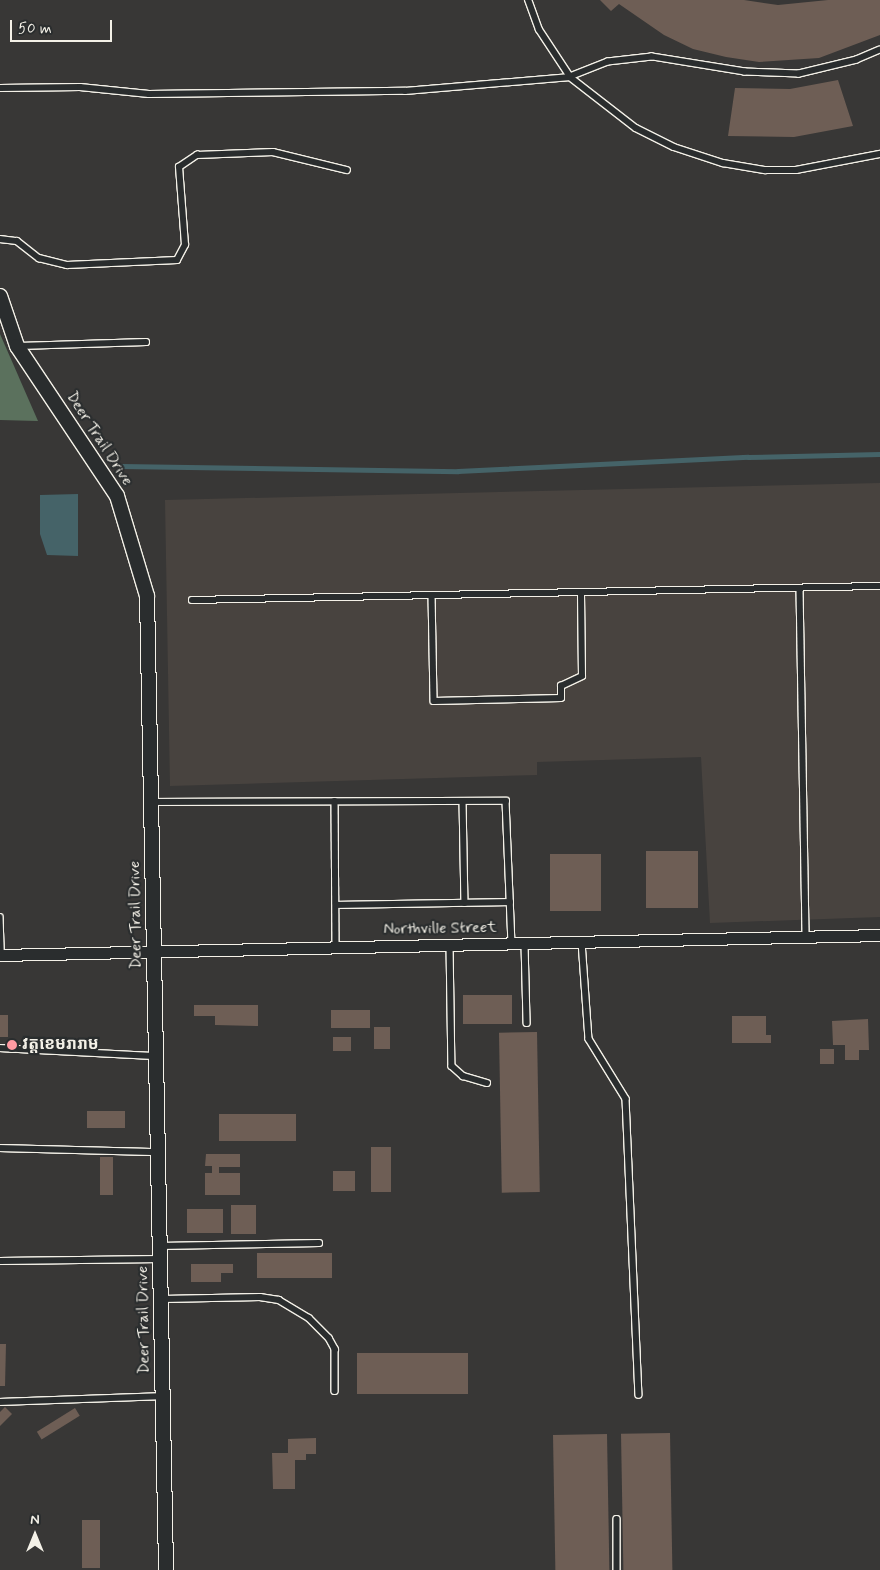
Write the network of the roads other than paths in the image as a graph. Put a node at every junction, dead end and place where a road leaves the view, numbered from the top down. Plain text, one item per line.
1 (528, 0) edge
2 (880, 50) edge
3 (570, 77) junction
4 (0, 88) edge
5 (880, 154) edge
6 (347, 170) dead end
7 (0, 239) edge
8 (0, 296) edge
9 (146, 342) dead end
10 (17, 346) junction
11 (880, 586) edge
12 (800, 590) junction
13 (580, 594) junction
14 (432, 595) junction
15 (192, 600) dead end
16 (335, 801) junction
17 (463, 801) junction
18 (152, 802) junction
19 (510, 902) junction
20 (466, 903) junction
21 (336, 905) junction
22 (0, 917) edge
23 (880, 935) edge
24 (806, 936) junction
25 (582, 942) junction
26 (512, 944) junction
27 (525, 944) junction
28 (450, 945) junction
29 (336, 948) junction
30 (155, 953) junction
31 (1, 955) edge
32 (527, 1023) dead end
33 (0, 1048) edge
34 (155, 1056) junction
35 (487, 1083) dead end
36 (0, 1148) edge
37 (160, 1152) junction
38 (319, 1243) dead end
39 (160, 1252) junction
40 (0, 1261) edge
41 (163, 1299) junction
42 (336, 1390) dead end
43 (639, 1395) dead end
44 (163, 1396) junction
45 (0, 1402) edge
46 (617, 1519) dead end
47 (166, 1570) edge
48 (617, 1570) edge

1 - 3 lane
2 - 3 lane
3 - 4 lane
3 - 5 lane
6 - 7 lane
8 - 10 street, Deer Trail Drive
9 - 10 lane
10 - 18 street, Deer Trail Drive
11 - 12 lane
12 - 13 lane
12 - 24 lane
13 - 14 lane
13 - 14 lane
14 - 15 lane
16 - 17 lane
16 - 18 lane
16 - 21 lane
17 - 19 lane
17 - 20 lane
18 - 30 street, Deer Trail Drive
19 - 20 lane
19 - 26 lane
20 - 21 lane
21 - 29 lane
22 - 31 lane
23 - 24 street, Northville Street
24 - 25 street, Northville Street
25 - 27 street, Northville Street
25 - 43 lane
26 - 27 street, Northville Street
26 - 28 street, Northville Street
27 - 32 lane
28 - 29 street, Northville Street
28 - 35 lane
29 - 30 street, Northville Street
30 - 31 street, Northville Street
30 - 34 street, Deer Trail Drive
33 - 34 lane
34 - 37 street, Deer Trail Drive
36 - 37 lane
37 - 39 street, Deer Trail Drive
38 - 39 lane
39 - 40 lane
39 - 41 street, Deer Trail Drive
41 - 42 lane
41 - 44 street, Deer Trail Drive
44 - 45 lane
44 - 47 street, Deer Trail Drive
46 - 48 lane

